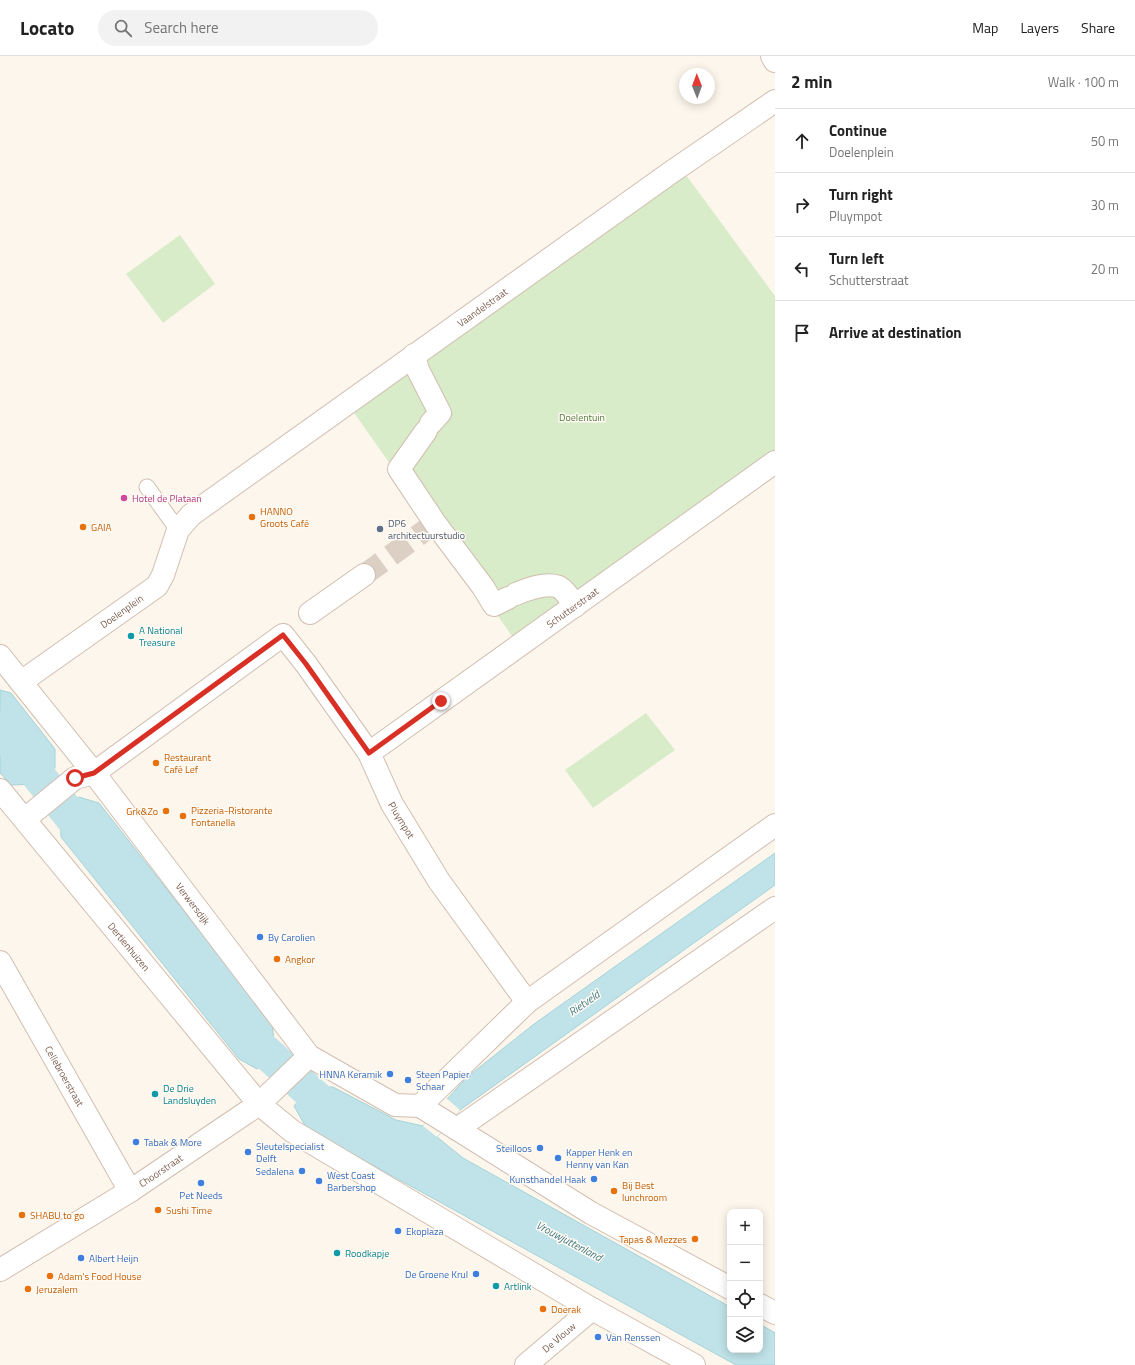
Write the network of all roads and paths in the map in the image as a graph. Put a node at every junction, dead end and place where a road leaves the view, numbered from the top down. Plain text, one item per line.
1 (772, 56) edge
2 (775, 61) edge
3 (775, 101) edge
4 (414, 355) junction
5 (775, 462) edge
6 (147, 487) dead end
7 (185, 523) junction
8 (364, 575) tunnel mouth
9 (575, 606) junction
10 (310, 613) dead end
11 (0, 656) edge
12 (21, 682) junction
13 (369, 753) junction
14 (84, 775) junction
15 (0, 790) edge
16 (25, 820) junction
17 (775, 825) edge
18 (775, 908) edge
19 (0, 962) edge
20 (527, 1002) junction
21 (303, 1061) junction
22 (264, 1099) junction
23 (439, 1118) junction
24 (130, 1191) junction
25 (0, 1270) edge
26 (727, 1286) edge
27 (763, 1307) edge
28 (592, 1309) junction
29 (775, 1313) edge
30 (526, 1365) edge
31 (694, 1365) edge

1 - 2 street
3 - 4 street, Vaandelstraat
4 - 7 street, Vaandelstraat
4 - 9 street
5 - 9 street, Schutterstraat
6 - 7 lane
7 - 12 street, Doelenplein
8 - 10 street
9 - 13 street, Schutterstraat
11 - 12 street, Verwersdijk
12 - 14 street, Verwersdijk
13 - 14 street, Pluympot
13 - 20 street, Pluympot
14 - 16 street
14 - 21 street, Verwersdijk
15 - 16 street, Dertienhuizen
16 - 22 street, Dertienhuizen
17 - 20 street
18 - 23 street
19 - 24 street, Cellebroerstraat
20 - 23 street
21 - 22 street, Choorstraat
21 - 23 street, Verwersdijk
22 - 24 street, Choorstraat
22 - 28 street
23 - 26 street
24 - 25 street, Choorstraat
27 - 29 street
28 - 30 street, De Vlouw
28 - 31 street

